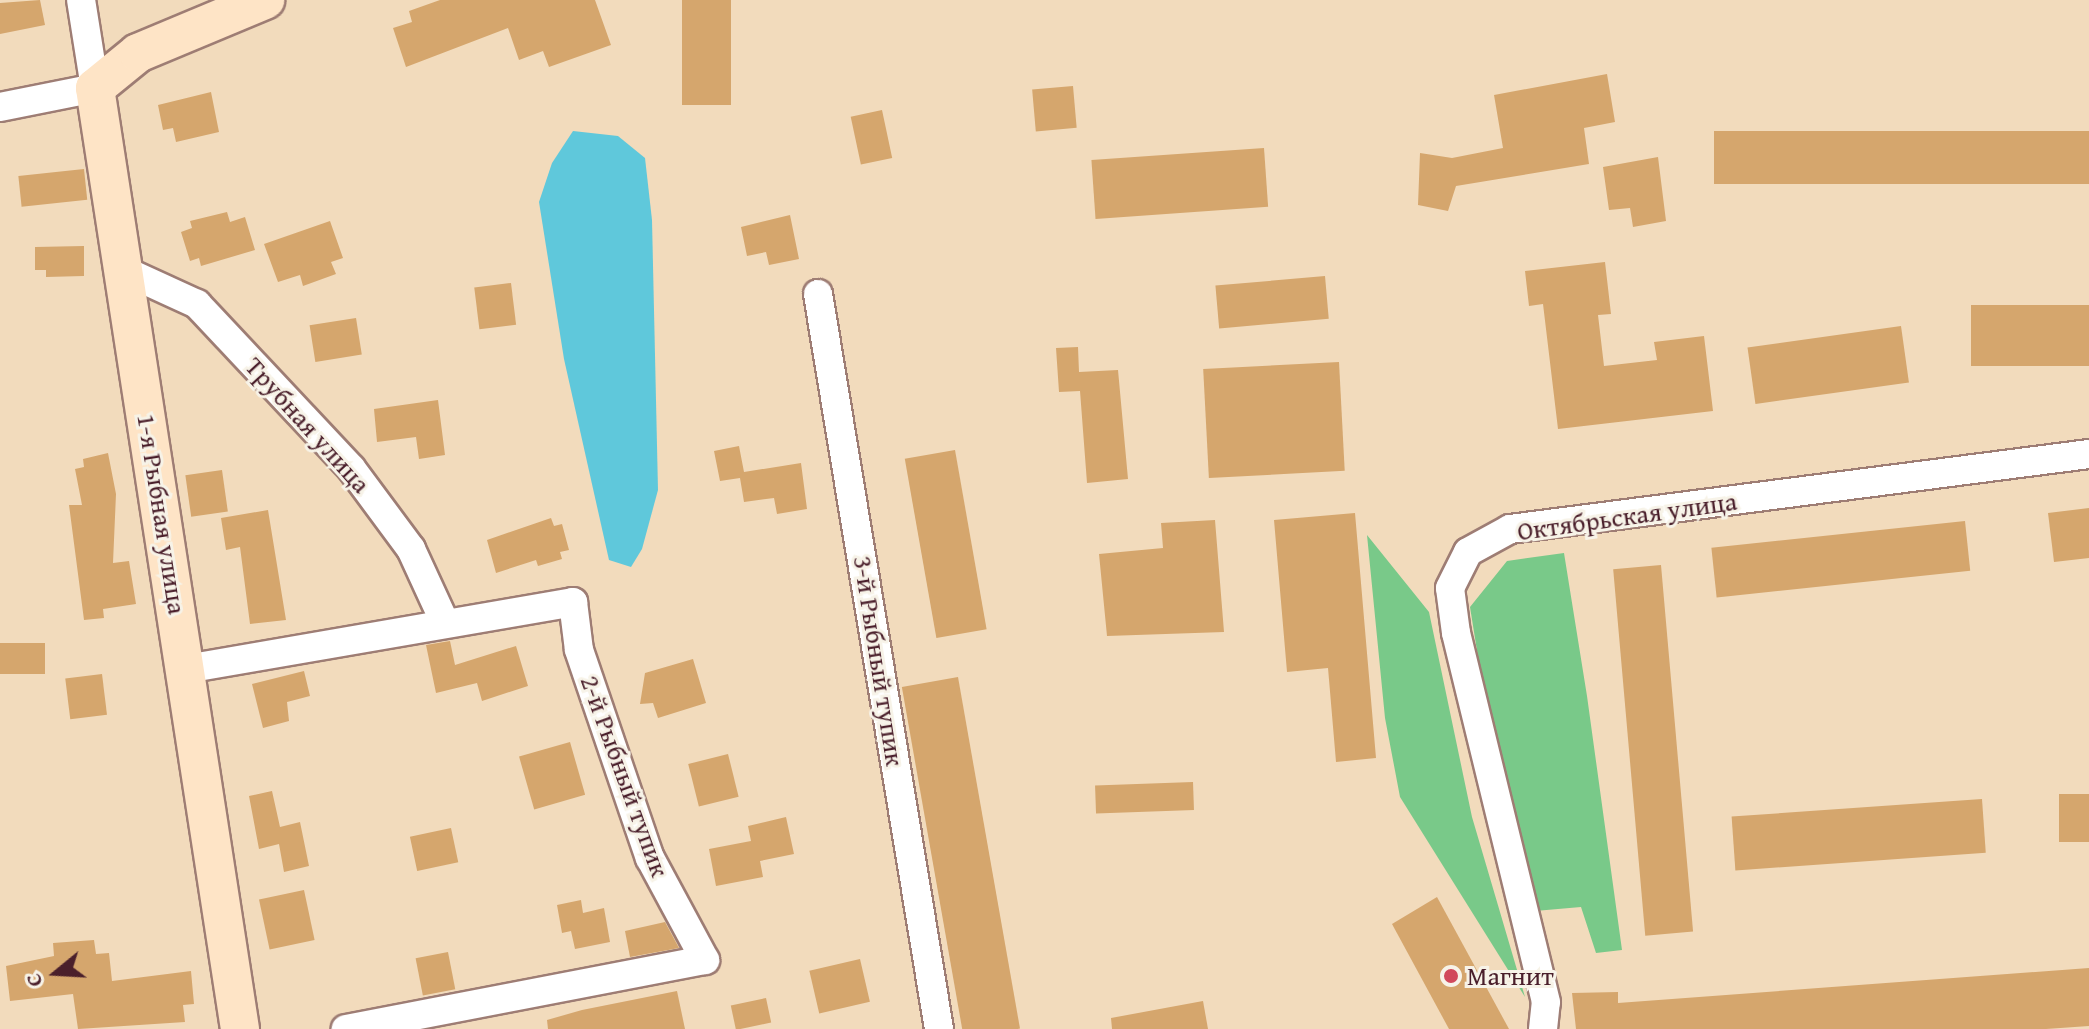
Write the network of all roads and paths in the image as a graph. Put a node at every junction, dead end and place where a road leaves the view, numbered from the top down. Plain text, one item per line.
1 (81, 0) edge
2 (265, 0) edge
3 (95, 88) junction
4 (0, 107) edge
5 (125, 271) junction
6 (818, 294) dead end
7 (2089, 454) edge
8 (445, 623) junction
9 (186, 669) junction
10 (240, 1029) edge
11 (346, 1029) edge
12 (939, 1029) edge
13 (1543, 1029) edge

1 - 3 street, 1-я Рыбная улица
2 - 3 street
3 - 4 street
3 - 5 street, 1-я Рыбная улица
5 - 8 street, Трубная улица
5 - 9 street, 1-я Рыбная улица
6 - 12 street, 3-й Рыбный тупик
7 - 13 street, Октябрьская улица
8 - 9 street
8 - 11 street, 2-й Рыбный тупик
9 - 10 street, 1-я Рыбная улица

